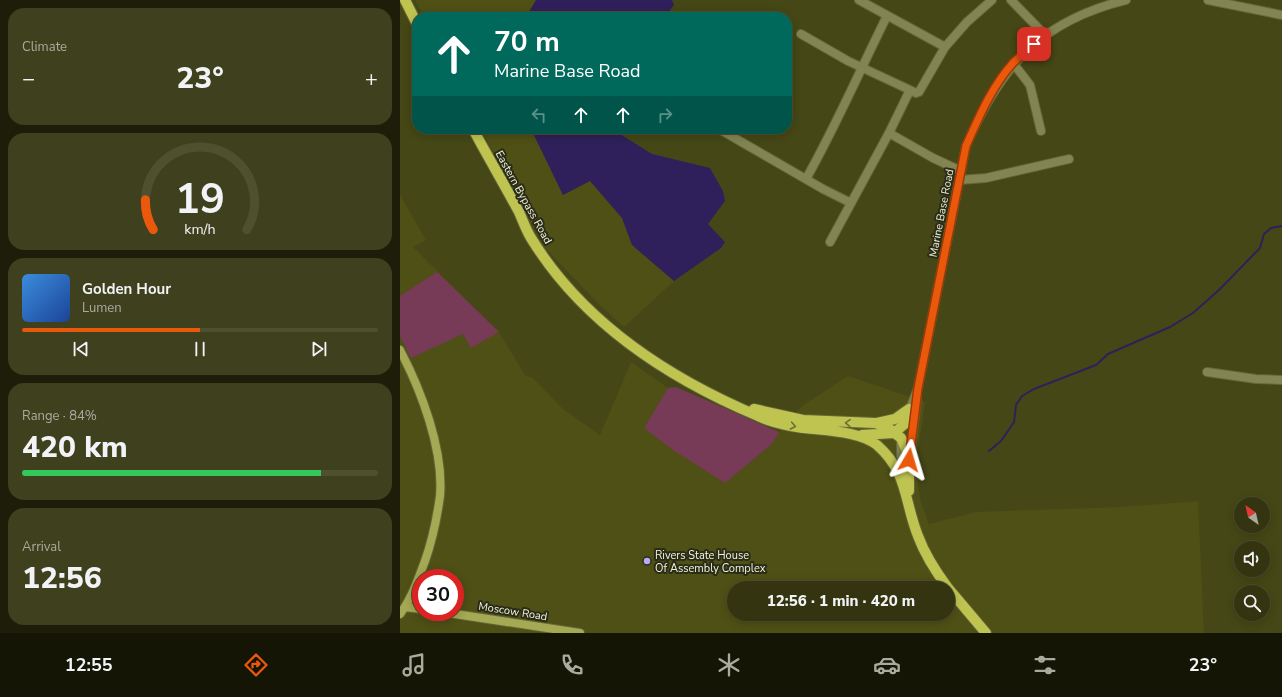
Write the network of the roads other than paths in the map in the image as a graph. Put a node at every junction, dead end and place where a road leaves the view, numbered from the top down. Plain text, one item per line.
1 (404, 0) edge
2 (859, 0) edge
3 (992, 0) edge
4 (1011, 0) edge
5 (1126, 0) edge
6 (1208, 0) edge
7 (412, 15) edge
8 (1282, 15) edge
9 (887, 16) junction
10 (801, 34) dead end
11 (1045, 35) junction
12 (945, 46) junction
13 (1013, 63) junction
14 (863, 66) junction
15 (910, 90) junction
16 (1041, 131) dead end
17 (890, 133) junction
18 (475, 134) edge
19 (728, 134) edge
20 (1069, 159) dead end
21 (961, 171) junction
22 (806, 179) junction
23 (959, 180) junction
24 (851, 203) junction
25 (830, 242) dead end
26 (400, 350) edge
27 (1207, 372) dead end
28 (1282, 380) edge
29 (730, 403) junction
30 (912, 413) junction
31 (875, 423) junction
32 (898, 435) junction
33 (858, 436) junction
34 (909, 460) junction
35 (903, 481) junction
36 (910, 505) junction
37 (943, 581) edge
38 (955, 596) edge
39 (403, 606) edge
40 (400, 614) edge
41 (464, 615) edge
42 (580, 633) edge
43 (986, 633) edge

1 - 7 main road
2 - 9 street
3 - 12 street
4 - 11 street
5 - 11 street, Marine Base Road
6 - 8 street
9 - 12 street
9 - 14 street
10 - 14 street
11 - 13 street, Marine Base Road
12 - 15 street
13 - 16 street
13 - 21 street, Marine Base Road
14 - 15 street
14 - 22 street
15 - 17 street
17 - 21 street
17 - 24 street
18 - 29 main road, Eastern Bypass Road
19 - 22 street
20 - 23 street
21 - 23 street, Marine Base Road
22 - 24 street
23 - 30 street, Marine Base Road
24 - 25 street
26 - 39 street
27 - 28 street
31 -> 29 main road, Eastern Bypass Road
29 -> 33 main road, Eastern Bypass Road
30 - 31 main road
30 - 32 main road
30 - 34 street, Marine Base Road
31 - 32 main road, Eastern Bypass Road
32 - 33 main road
32 - 34 main road
32 - 35 street
33 - 35 main road, Eastern Bypass Road
34 - 36 main road
35 - 36 main road
36 - 37 main road
38 - 43 main road
39 - 40 street
41 - 42 street, Moscow Road

